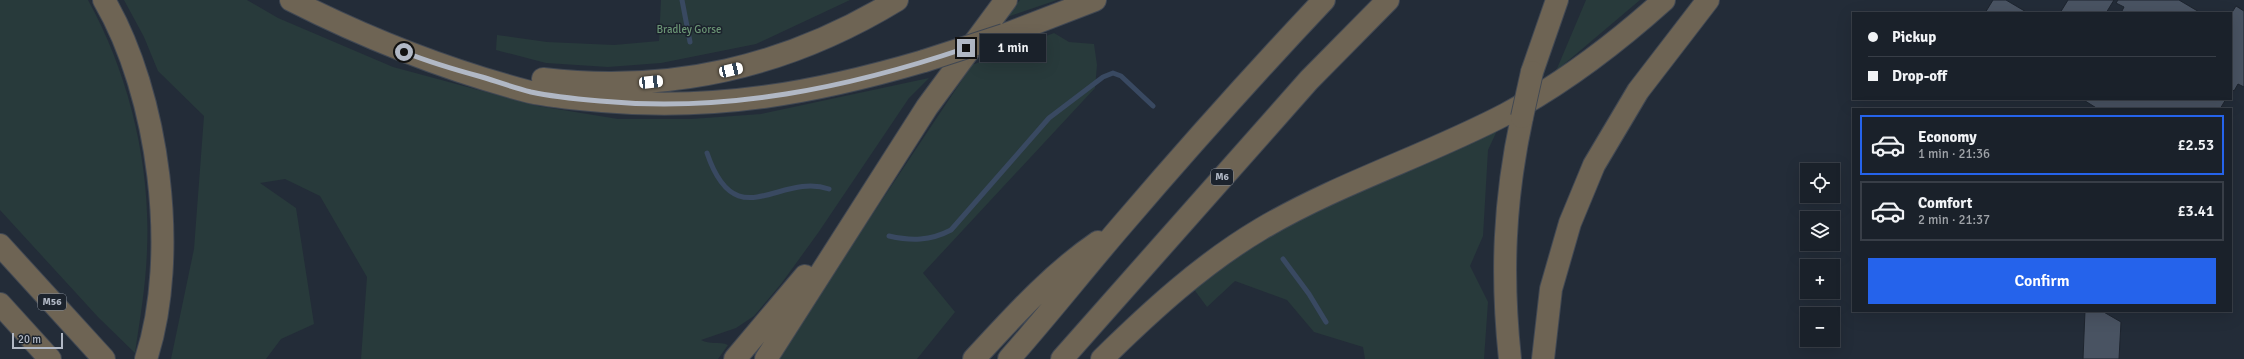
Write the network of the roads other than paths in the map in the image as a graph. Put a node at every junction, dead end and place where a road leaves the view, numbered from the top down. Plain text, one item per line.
1 (104, 0) edge
2 (291, 0) edge
3 (897, 0) edge
4 (1006, 0) edge
5 (1095, 0) edge
6 (1324, 0) edge
7 (1388, 0) edge
8 (1557, 0) edge
9 (1664, 0) edge
10 (1708, 0) edge
11 (484, 77) junction
12 (879, 181) junction
13 (1121, 226) junction
14 (0, 245) edge
15 (0, 304) edge
16 (50, 359) edge
17 (104, 359) edge
18 (146, 359) edge
19 (735, 359) edge
20 (766, 359) edge
21 (974, 359) edge
22 (1009, 359) edge
23 (1062, 359) edge
24 (1102, 359) edge
25 (1510, 359) edge
26 (1543, 359) edge

1 - 18 highway
2 - 11 highway
3 - 11 highway
4 - 12 highway
5 - 11 highway, bridge
6 - 13 highway
7 - 23 highway, M6
8 - 25 highway, bridge
9 - 24 highway
10 - 26 highway
12 - 19 highway
12 - 20 highway
13 - 21 highway
13 - 22 highway
14 - 17 highway, M56
15 - 16 highway

